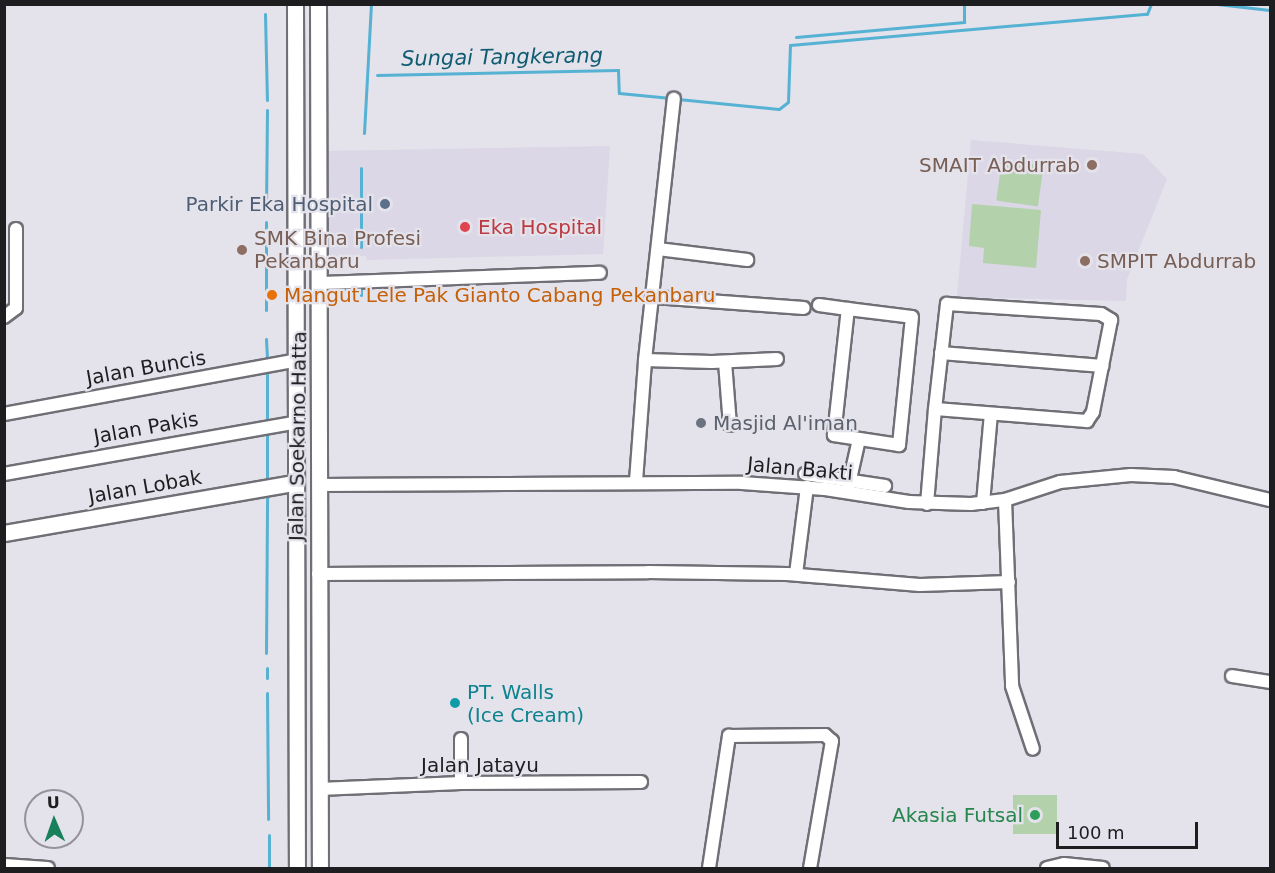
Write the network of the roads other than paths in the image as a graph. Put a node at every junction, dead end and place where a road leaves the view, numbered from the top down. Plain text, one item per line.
1 (295, 4) edge
2 (318, 4) edge
3 (674, 99) dead end
4 (16, 229) dead end
5 (658, 249) junction
6 (747, 260) dead end
7 (600, 273) dead end
8 (321, 283) junction
9 (654, 297) junction
10 (819, 305) dead end
11 (804, 308) dead end
12 (848, 309) junction
13 (4, 317) edge
14 (941, 353) junction
15 (777, 359) dead end
16 (645, 360) junction
17 (294, 361) junction
18 (725, 362) junction
19 (1102, 366) junction
20 (935, 409) junction
21 (4, 414) edge
22 (991, 414) junction
23 (294, 423) junction
24 (730, 425) dead end
25 (855, 439) junction
26 (4, 474) edge
27 (805, 474) dead end
28 (636, 481) junction
29 (849, 482) junction
30 (294, 483) junction
31 (319, 485) junction
32 (885, 486) dead end
33 (807, 487) junction
34 (1005, 500) junction
35 (1270, 500) edge
36 (983, 503) junction
37 (927, 504) junction
38 (4, 533) edge
39 (318, 574) junction
40 (796, 574) junction
41 (1009, 582) junction
42 (1232, 676) dead end
43 (1270, 682) edge
44 (461, 739) dead end
45 (1033, 748) dead end
46 (641, 782) dead end
47 (461, 783) junction
48 (319, 789) junction
49 (4, 865) edge
50 (48, 868) edge
51 (297, 868) edge
52 (320, 868) edge
53 (709, 868) edge
54 (810, 868) edge
55 (1047, 868) edge
56 (1101, 868) edge

1 - 17 main road, Jalan Soekarno Hatta
2 - 8 main road, Jalan Soekarno Hatta
3 - 5 street
4 - 13 street
5 - 6 street
5 - 9 street
7 - 8 street
8 - 31 main road, Jalan Soekarno Hatta
9 - 11 street
9 - 16 street
10 - 12 street
12 - 25 street
12 - 25 street
14 - 19 street
14 - 19 street
14 - 20 street
15 - 18 street
16 - 18 street
16 - 28 street
17 - 21 street, Jalan Buncis
17 - 23 main road, Jalan Soekarno Hatta
18 - 24 street
19 - 22 street
20 - 22 street
20 - 37 street
22 - 36 street
23 - 26 street, Jalan Pakis
23 - 30 main road, Jalan Soekarno Hatta
25 - 29 street
27 - 29 street
28 - 31 street, Jalan Bakti
28 - 33 street, Jalan Bakti
29 - 32 street
29 - 33 street, Jalan Bakti
29 - 37 street, Jalan Bakti
30 - 38 main road, Jalan Lobak
30 - 51 main road, Jalan Soekarno Hatta
31 - 39 main road, Jalan Soekarno Hatta
33 - 40 street
34 - 35 street, Jalan Bakti
34 - 36 street, Jalan Bakti
34 - 41 street
36 - 37 street, Jalan Bakti
39 - 40 street
39 - 48 main road, Jalan Soekarno Hatta
40 - 41 street
41 - 45 street
42 - 43 street
44 - 47 street
46 - 47 street, Jalan Jatayu
47 - 48 street, Jalan Jatayu
48 - 52 main road, Jalan Soekarno Hatta
49 - 50 street
53 - 54 street
55 - 56 street

